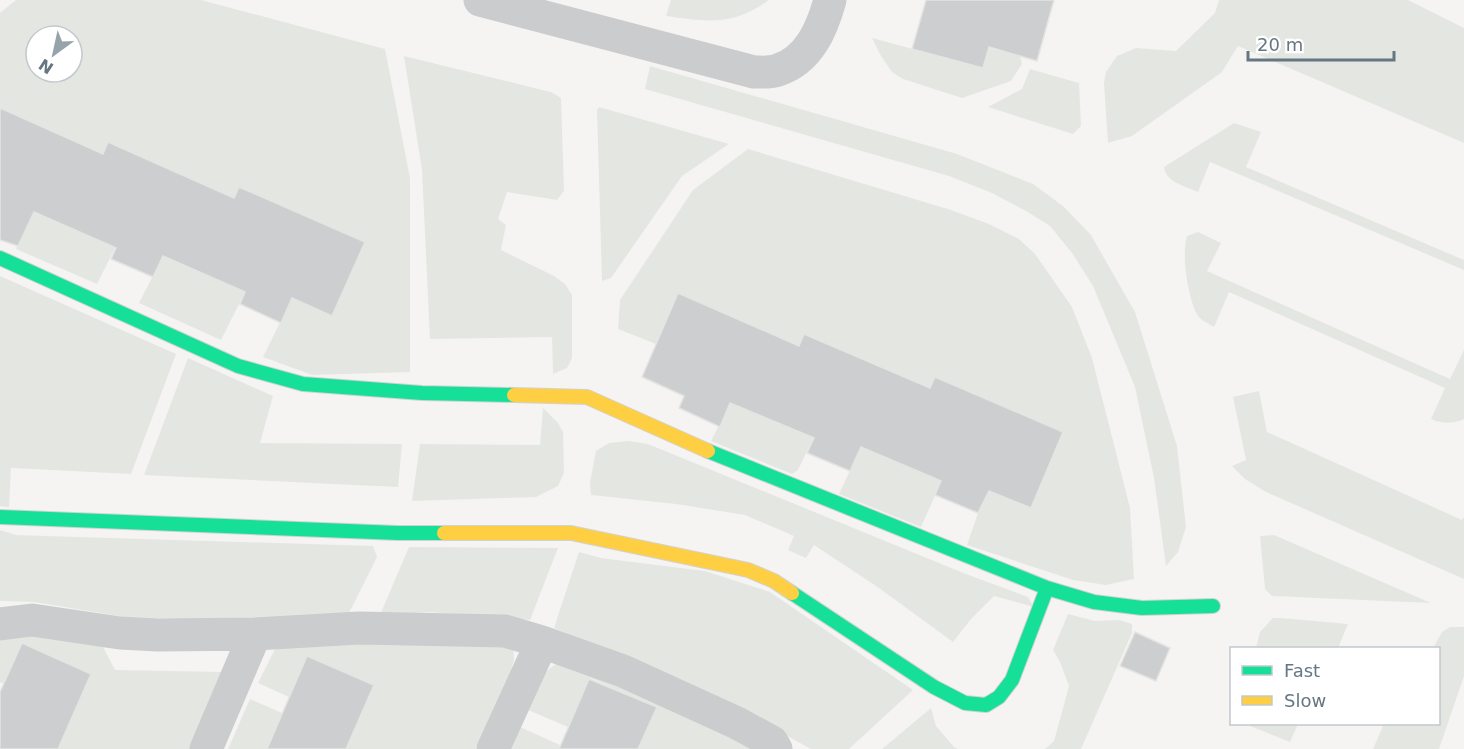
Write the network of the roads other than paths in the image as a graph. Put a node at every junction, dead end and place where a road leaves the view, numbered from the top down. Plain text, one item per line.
1 (480, 0) edge
2 (830, 0) edge
3 (0, 258) edge
4 (0, 517) edge
5 (1047, 588) junction
6 (1213, 606) dead end
7 (0, 624) edge
8 (255, 634) junction
9 (542, 642) junction
10 (206, 749) edge
11 (493, 749) edge
12 (776, 749) edge

1 - 2 street
3 - 5 street
4 - 5 street
5 - 6 street
7 - 8 street
8 - 9 street
8 - 10 street
9 - 11 street
9 - 12 street

